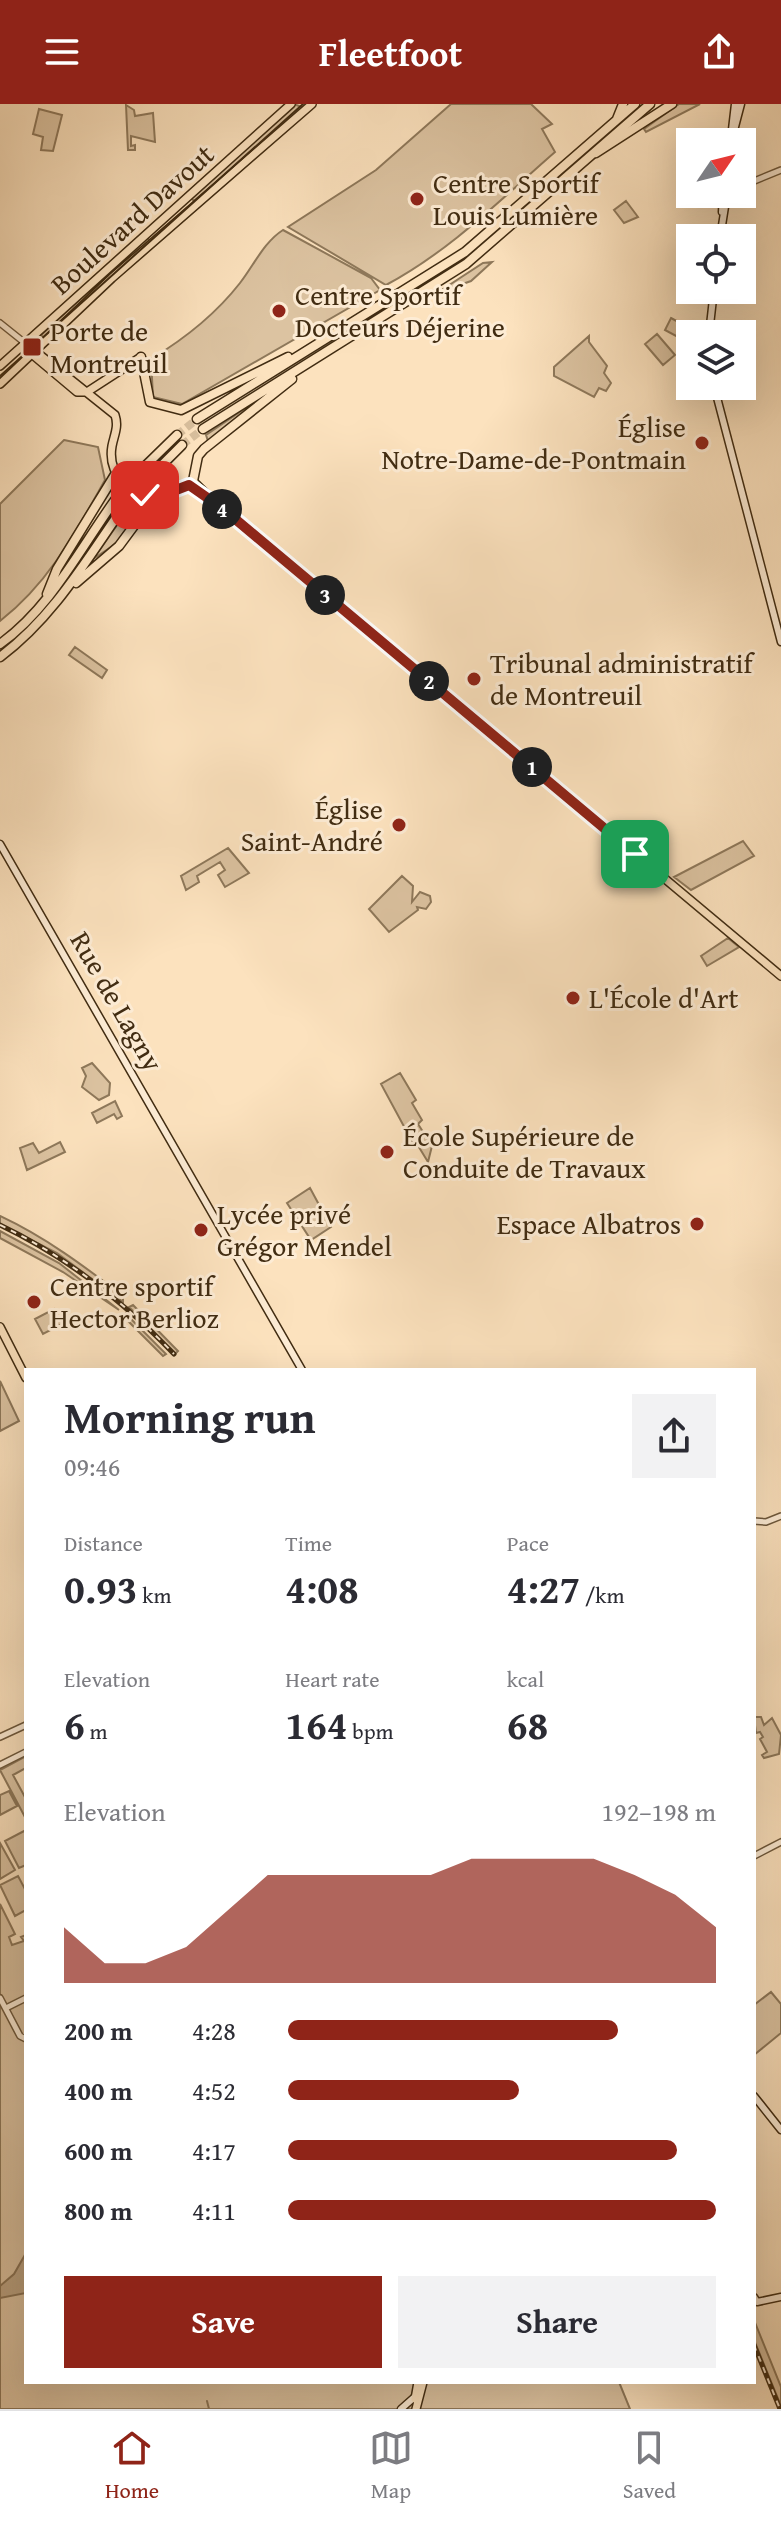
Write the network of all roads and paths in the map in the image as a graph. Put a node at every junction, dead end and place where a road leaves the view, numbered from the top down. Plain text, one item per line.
1 (291, 104) edge
2 (312, 104) edge
3 (623, 104) edge
4 (635, 104) edge
5 (650, 104) edge
6 (672, 104) edge
7 (735, 104) edge
8 (741, 104) edge
9 (617, 120) junction
10 (732, 128) edge
11 (735, 128) edge
12 (596, 153) junction
13 (780, 171) edge
14 (756, 180) edge
15 (0, 323) edge
16 (25, 343) junction
17 (318, 344) junction
18 (341, 345) junction
19 (35, 353) junction
20 (141, 357) joint
21 (0, 366) edge
22 (0, 384) edge
23 (87, 392) junction
24 (718, 400) edge
25 (197, 419) tunnel mouth
26 (203, 429) tunnel mouth
27 (177, 435) tunnel mouth
28 (182, 445) tunnel mouth
29 (116, 473) junction
30 (135, 476) tunnel mouth
31 (146, 481) tunnel mouth
32 (189, 483) junction
33 (118, 496) tunnel mouth
34 (156, 496) junction
35 (127, 502) tunnel mouth
36 (62, 596) junction
37 (43, 604) junction
38 (781, 642) edge
39 (0, 644) edge
40 (0, 657) edge
41 (0, 844) edge
42 (781, 976) edge
43 (0, 1327) edge
44 (301, 1368) edge
45 (24, 1374) edge
46 (781, 1516) edge
47 (756, 1521) edge
48 (24, 1726) edge
49 (0, 1737) edge
50 (24, 1753) edge
51 (0, 1765) edge
52 (781, 1842) edge
53 (756, 1855) edge
54 (0, 1998) edge
55 (24, 1999) edge
56 (6, 2008) junction
57 (24, 2037) edge
58 (756, 2099) edge
59 (781, 2130) edge
60 (781, 2297) edge
61 (756, 2299) edge
62 (418, 2384) edge
63 (420, 2384) edge
64 (418, 2393) junction
65 (406, 2400) junction
66 (401, 2409) edge
67 (416, 2409) edge

1 - 16 main road, Boulevard Davout
2 - 19 main road, Boulevard Davout
3 - 9 highway
4 - 9 highway
5 - 12 highway
6 - 12 highway
7 - 10 main road
8 - 11 main road
9 - 17 highway
12 - 18 highway
13 - 14 street
15 - 16 street
16 - 19 main road
16 - 21 main road, Boulevard Davout
17 - 20 highway
17 - 25 highway
18 - 26 highway
18 - 32 highway
19 - 22 main road, Boulevard Davout
19 - 23 main road
20 - 23 main road
23 - 29 main road
24 - 38 main road
27 - 30 highway
28 - 31 highway
29 - 34 main road
29 - 37 highway
32 - 34 main road
32 - 42 main road
33 - 37 highway
34 - 36 highway
35 - 36 highway
36 - 40 highway
37 - 39 highway
41 - 44 main road, Rue de Lagny
43 - 45 main road
46 - 47 street
48 - 49 street
50 - 51 street
52 - 53 street
54 - 56 street
55 - 56 street
56 - 57 street
58 - 59 main road
60 - 61 main road
62 - 65 main road
63 - 64 main road
64 - 65 main road
64 - 67 main road
65 - 66 main road

